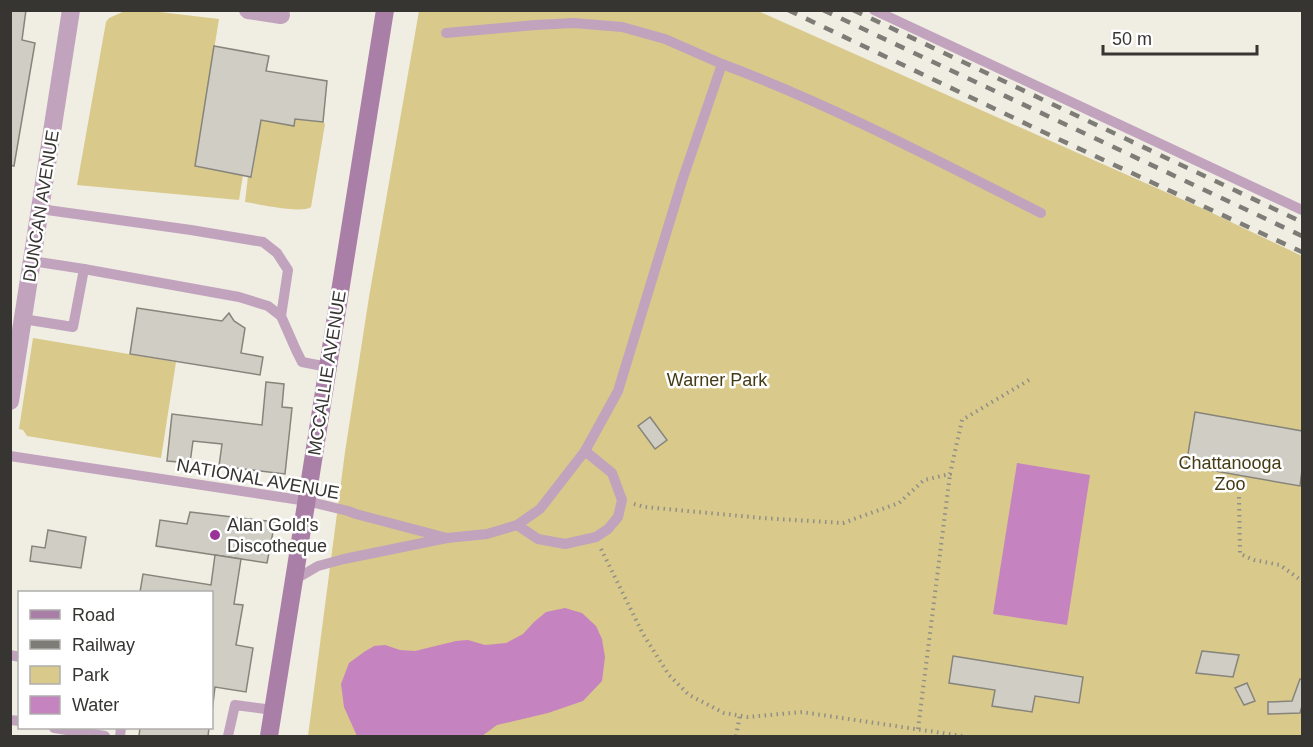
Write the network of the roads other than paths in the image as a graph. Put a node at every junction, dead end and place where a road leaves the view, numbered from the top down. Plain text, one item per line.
1 (71, 10) edge
2 (248, 10) edge
3 (386, 10) edge
4 (874, 10) edge
5 (281, 15) dead end
6 (446, 33) dead end
7 (722, 64) junction
8 (40, 209) junction
9 (1302, 210) edge
10 (1041, 213) dead end
11 (32, 261) junction
12 (84, 269) junction
13 (281, 316) junction
14 (23, 319) junction
15 (328, 367) junction
16 (10, 400) edge
17 (585, 451) junction
18 (10, 456) edge
19 (307, 501) junction
20 (517, 525) junction
21 (447, 538) junction
22 (294, 580) junction
23 (273, 710) junction
24 (60, 729) edge
25 (105, 736) edge
26 (228, 736) edge
27 (269, 736) edge

1 - 8 street, DUNCAN AVENUE
2 - 5 street
3 - 15 main road, MCCALLIE AVENUE
4 - 9 lane
6 - 7 lane
7 - 10 lane
7 - 17 lane
8 - 11 street, DUNCAN AVENUE
8 - 13 lane
11 - 12 lane
11 - 14 street, DUNCAN AVENUE
12 - 13 lane
12 - 14 lane
13 - 15 lane
14 - 16 street, DUNCAN AVENUE
15 - 19 main road, MCCALLIE AVENUE
17 - 20 lane
17 - 20 lane
18 - 19 lane, NATIONAL AVENUE
19 - 21 lane, NATIONAL AVENUE
19 - 22 main road, MCCALLIE AVENUE
20 - 21 lane
21 - 22 lane
22 - 23 main road, MCCALLIE AVENUE
23 - 26 lane
23 - 27 main road, MCCALLIE AVENUE
24 - 25 lane

